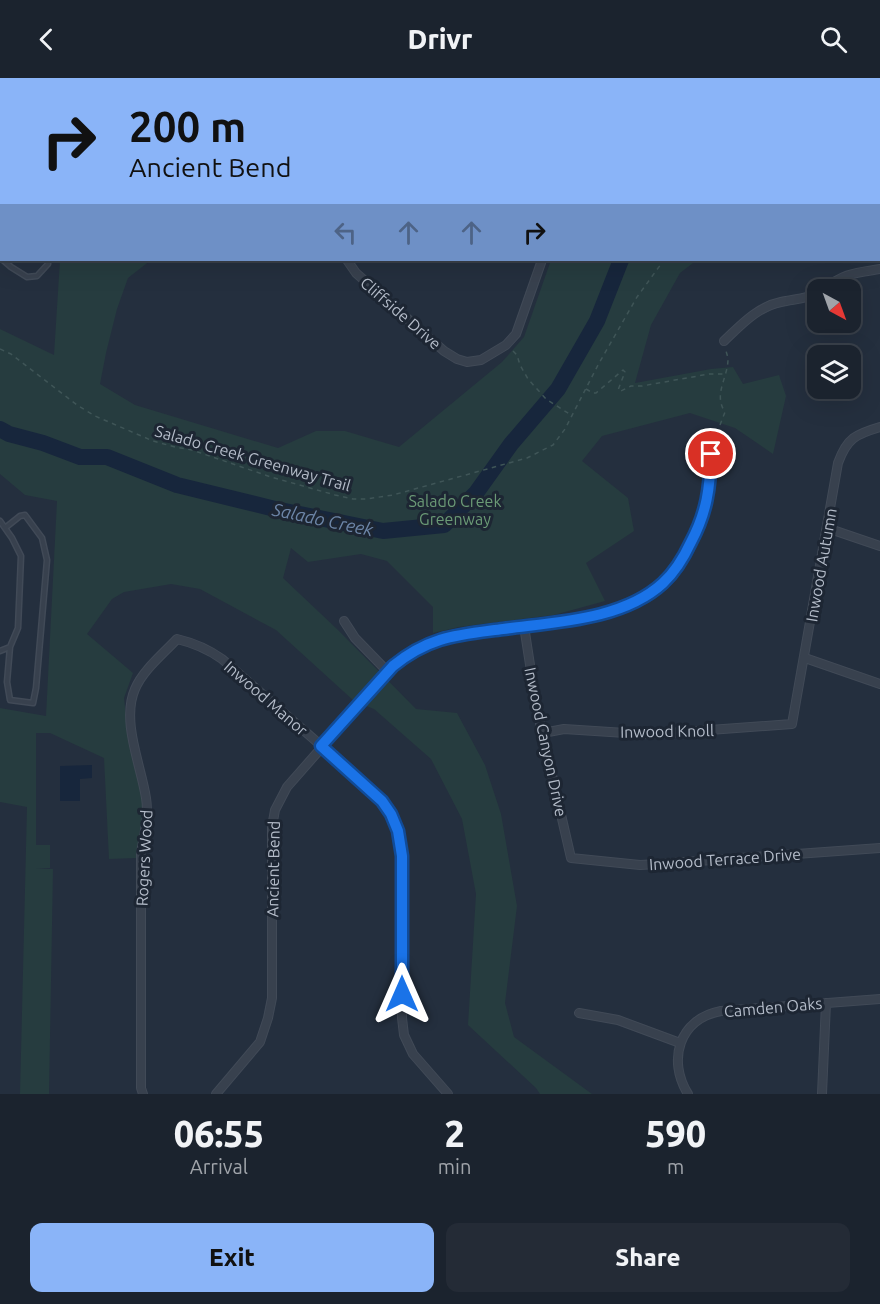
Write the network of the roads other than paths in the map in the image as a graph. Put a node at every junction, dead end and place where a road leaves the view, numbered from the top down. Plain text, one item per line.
1 (5, 261) edge
2 (48, 261) edge
3 (348, 261) edge
4 (542, 261) edge
5 (880, 269) edge
6 (838, 279) edge
7 (807, 298) edge
8 (724, 341) road end
9 (880, 427) edge
10 (716, 434) road end
11 (0, 521) edge
12 (5, 528) junction
13 (827, 528) junction
14 (880, 546) edge
15 (344, 621) dead end
16 (524, 626) junction
17 (177, 639) joint
18 (10, 647) junction
19 (0, 651) edge
20 (804, 658) junction
21 (388, 672) junction
22 (880, 684) edge
23 (792, 724) joint
24 (543, 733) junction
25 (321, 746) junction
26 (880, 848) edge
27 (571, 858) joint
28 (880, 999) edge
29 (826, 1003) junction
30 (579, 1014) dead end
31 (680, 1044) junction
32 (446, 1093) edge
33 (142, 1094) edge
34 (216, 1094) edge
35 (688, 1094) edge
36 (822, 1094) edge

1 - 2 lane
3 - 4 street, Cliffside Drive
5 - 6 street
7 - 8 street
9 - 13 street, Inwood Autumn
10 - 16 street, Ancient Bend
11 - 12 lane
12 - 18 lane
12 - 18 lane
13 - 14 street
13 - 20 street, Inwood Autumn
15 - 21 street
16 - 21 street, Ancient Bend
16 - 24 street, Inwood Canyon Drive
17 - 25 street, Inwood Manor
17 - 33 street, Rogers Wood
18 - 19 lane
20 - 22 street
20 - 23 street, Inwood Autumn
21 - 25 street, Ancient Bend
23 - 24 street, Inwood Knoll
24 - 27 street, Inwood Canyon Drive
25 - 32 street, Inwood Manor
25 - 34 street, Ancient Bend
26 - 27 street, Inwood Terrace Drive
28 - 29 street, Camden Oaks
29 - 31 street, Camden Oaks
29 - 36 street
30 - 31 street
31 - 35 street

